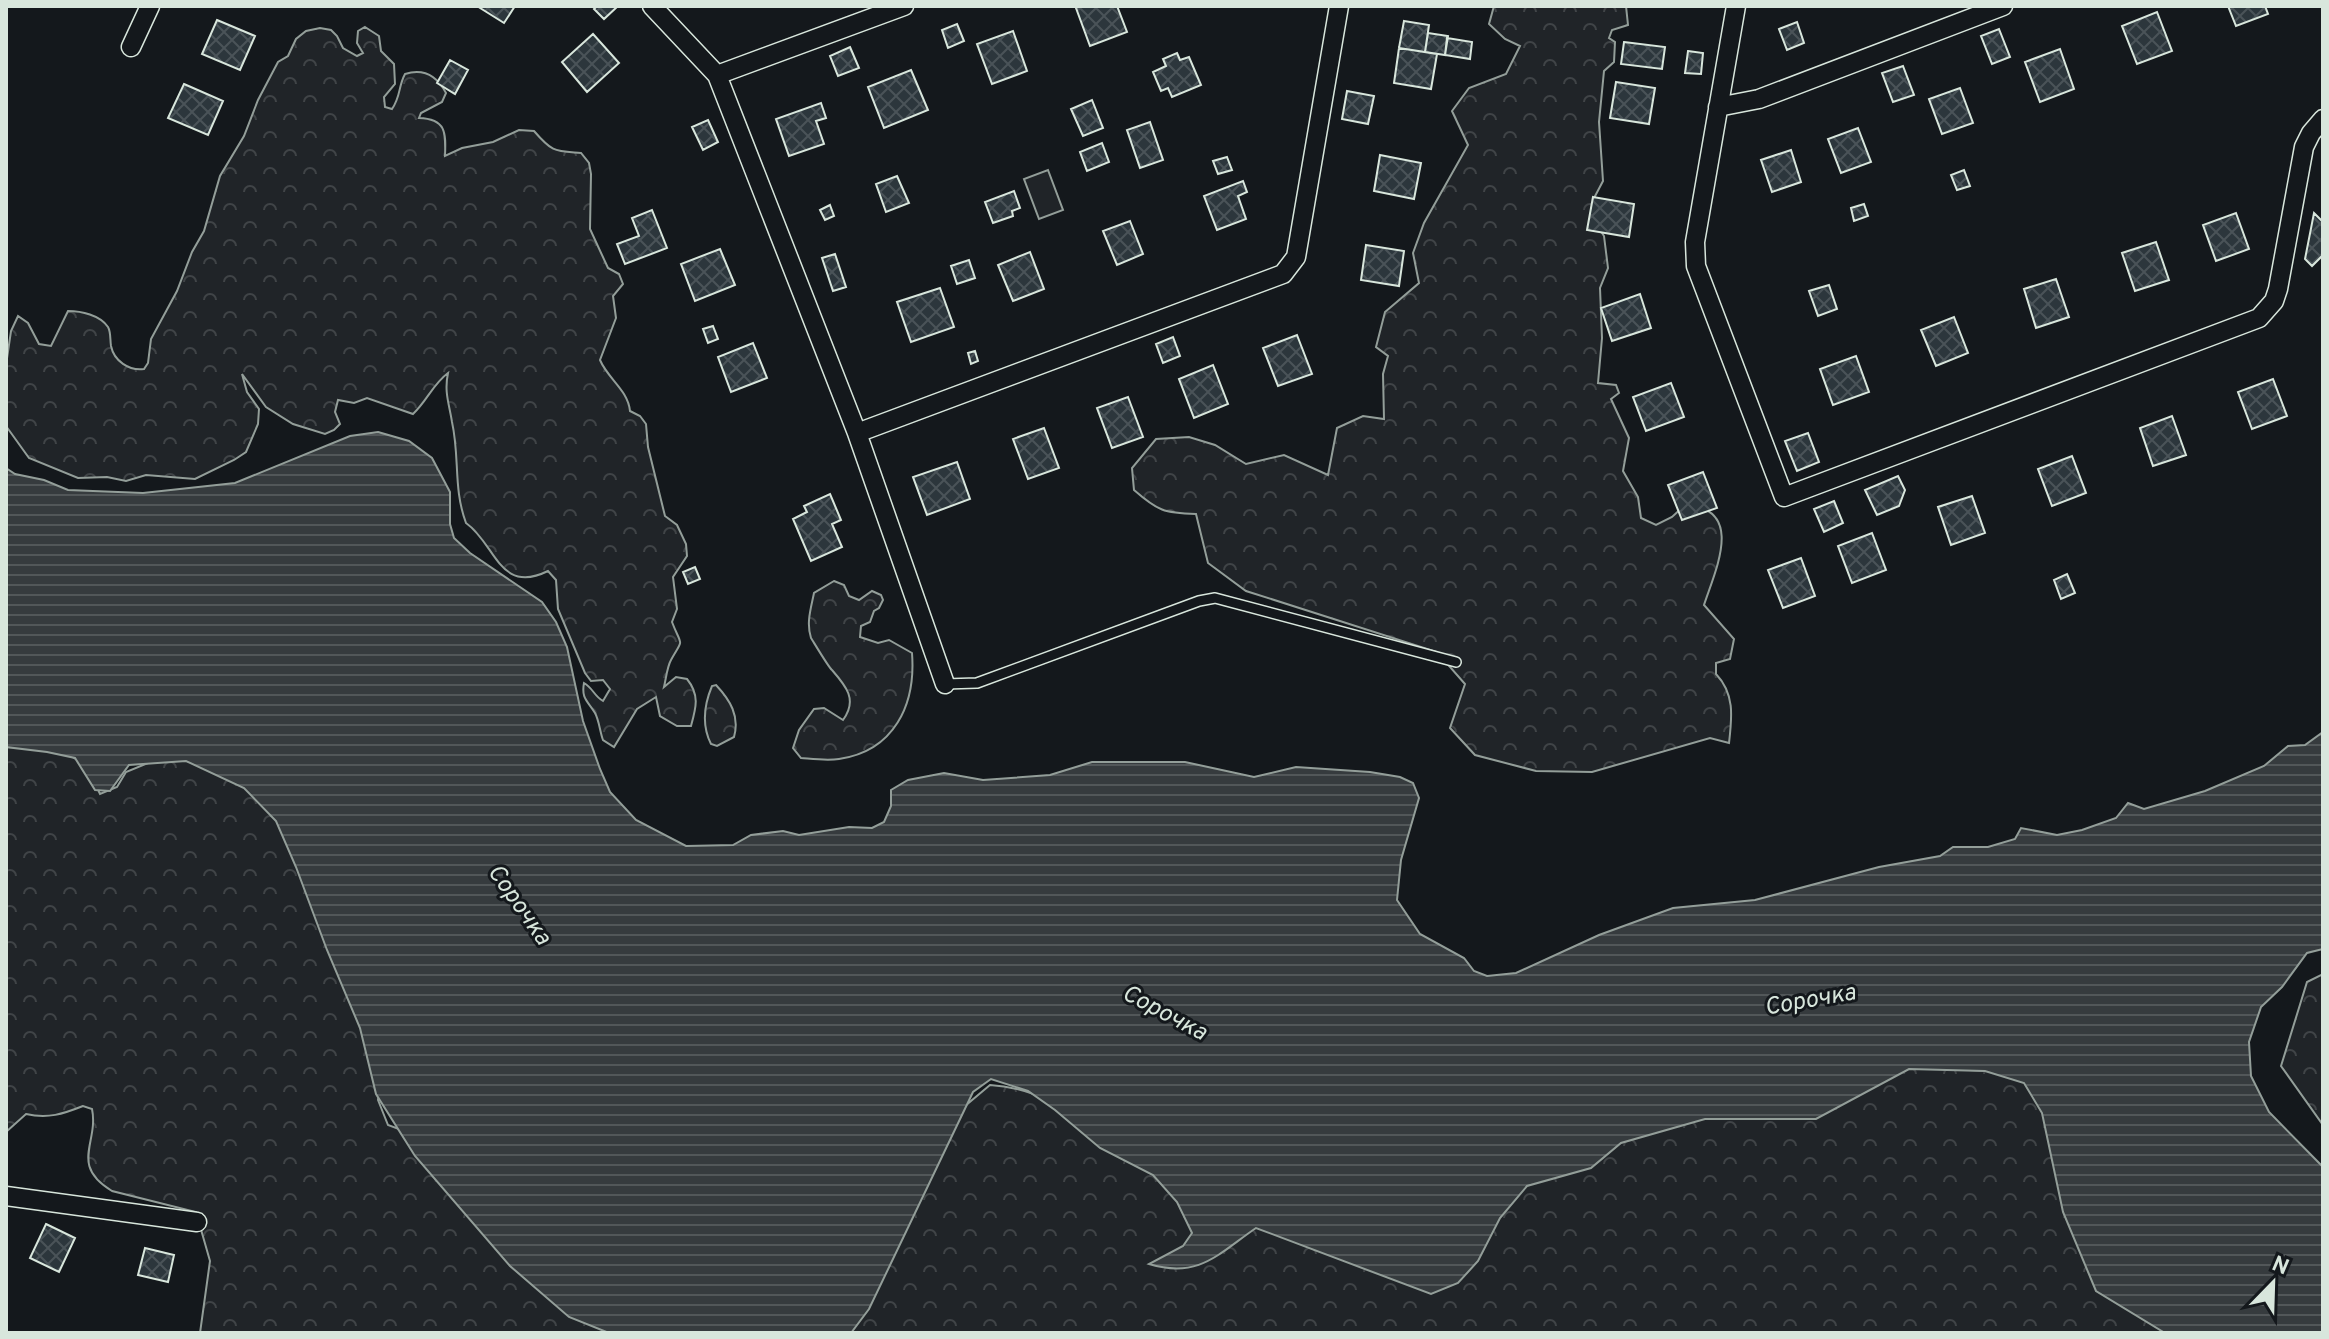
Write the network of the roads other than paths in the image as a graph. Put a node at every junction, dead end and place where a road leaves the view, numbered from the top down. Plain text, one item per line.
1 (150, 6) edge
2 (652, 6) edge
3 (904, 6) edge
4 (1339, 6) edge
5 (1736, 6) edge
6 (2003, 6) edge
7 (131, 47) dead end
8 (717, 75) junction
9 (1718, 107) junction
10 (2323, 119) edge
11 (857, 433) junction
12 (1456, 662) dead end
13 (945, 684) joint
14 (6, 1196) edge
15 (197, 1222) dead end

1 - 7 street
2 - 8 street
3 - 8 street
4 - 11 street
5 - 9 street
6 - 9 street
8 - 11 street
9 - 10 street
11 - 13 street
12 - 13 lane
14 - 15 street

